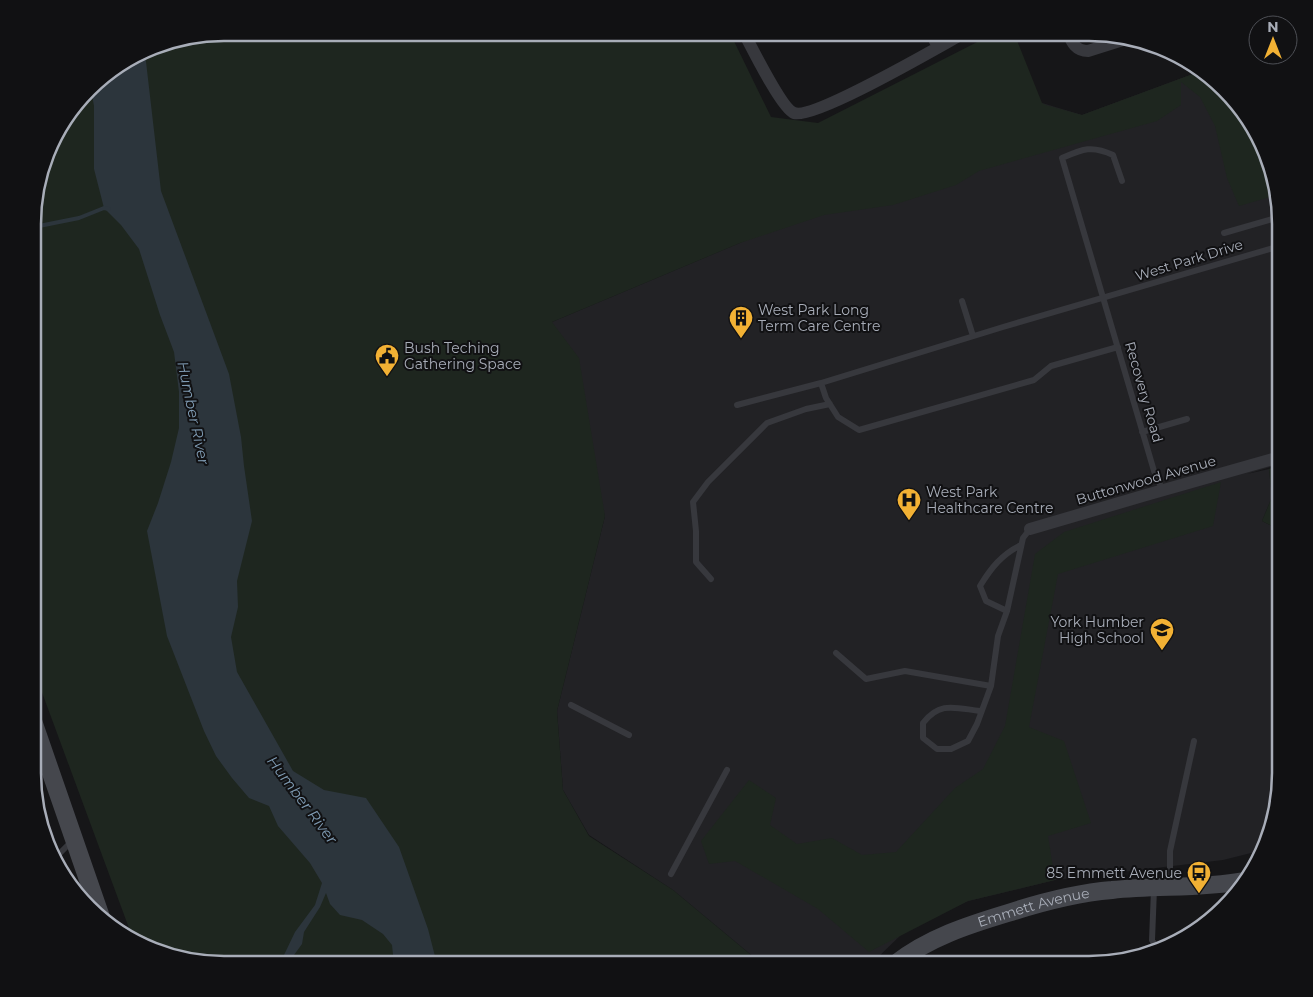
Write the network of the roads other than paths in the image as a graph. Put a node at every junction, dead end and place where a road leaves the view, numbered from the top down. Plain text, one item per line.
1 (748, 41) edge
2 (935, 41) edge
3 (949, 41) edge
4 (1072, 41) edge
5 (1113, 43) edge
6 (938, 47) junction
7 (1122, 181) dead end
8 (1272, 219) edge
9 (1224, 233) dead end
10 (1272, 248) edge
11 (1104, 298) junction
12 (962, 301) dead end
13 (973, 336) junction
14 (1118, 347) junction
15 (821, 383) junction
16 (830, 404) junction
17 (737, 405) dead end
18 (1187, 419) dead end
19 (1142, 432) junction
20 (1272, 459) edge
21 (1162, 491) junction
22 (1030, 529) joint
23 (1021, 545) junction
24 (711, 579) dead end
25 (1007, 611) junction
26 (836, 653) dead end
27 (991, 686) junction
28 (571, 705) dead end
29 (980, 711) junction
30 (629, 735) dead end
31 (1194, 741) dead end
32 (41, 744) edge
33 (727, 770) dead end
34 (74, 839) junction
35 (60, 854) edge
36 (671, 874) dead end
37 (1162, 887) junction
38 (1231, 887) edge
39 (89, 896) edge
40 (1154, 944) edge
41 (907, 956) edge

1 - 6 street
2 - 6 street
3 - 6 street
4 - 5 street
7 - 11 lane, Recovery Road
8 - 9 lane
10 - 11 lane, West Park Drive
11 - 13 lane, West Park Drive
11 - 14 lane, Recovery Road
12 - 13 lane
13 - 15 lane, West Park Drive
14 - 16 lane
14 - 19 lane, Recovery Road
15 - 16 lane
15 - 17 lane, West Park Drive
16 - 24 lane
18 - 19 lane
19 - 21 lane, Recovery Road
20 - 21 street, Buttonwood Avenue
21 - 22 street, Buttonwood Avenue
22 - 23 lane, Buttonwood Avenue
23 - 25 lane, Buttonwood Avenue
23 - 25 lane
25 - 27 lane, Buttonwood Avenue
26 - 27 lane
27 - 29 lane, Buttonwood Avenue
28 - 30 lane
29 - 29 lane, Buttonwood Avenue
31 - 37 lane
32 - 34 street
33 - 36 lane
34 - 35 lane
34 - 39 street
37 - 38 street, Emmett Avenue
37 - 40 lane
37 - 41 street, Emmett Avenue

